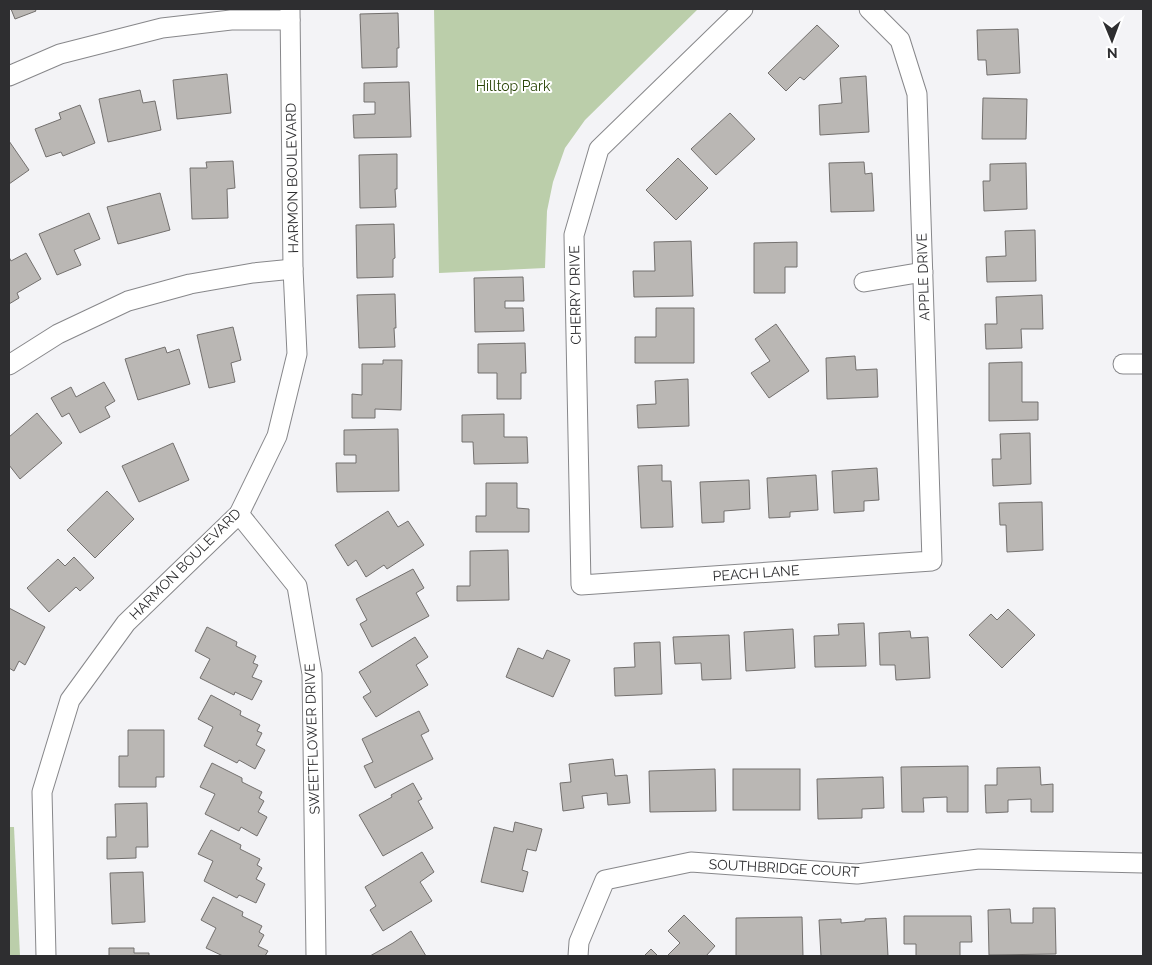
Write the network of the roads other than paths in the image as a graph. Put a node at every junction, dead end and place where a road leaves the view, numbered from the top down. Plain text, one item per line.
1 (743, 9) edge
2 (869, 9) edge
3 (290, 14) edge
4 (9, 76) edge
5 (293, 270) junction
6 (923, 272) junction
7 (864, 282) dead end
8 (1123, 364) dead end
9 (1143, 364) edge
10 (9, 365) edge
11 (239, 514) junction
12 (932, 561) joint
13 (581, 585) joint
14 (1143, 863) edge
15 (46, 956) edge
16 (316, 956) edge
17 (578, 956) edge

1 - 13 street, CHERRY DRIVE
2 - 6 street, APPLE DRIVE
3 - 4 street
3 - 5 street, HARMON BOULEVARD
5 - 10 street
5 - 11 street, HARMON BOULEVARD
6 - 7 street
6 - 12 street, APPLE DRIVE
8 - 9 street
11 - 15 street, HARMON BOULEVARD
11 - 16 street, SWEETFLOWER DRIVE
12 - 13 street, PEACH LANE
14 - 17 street, SOUTHBRIDGE COURT

